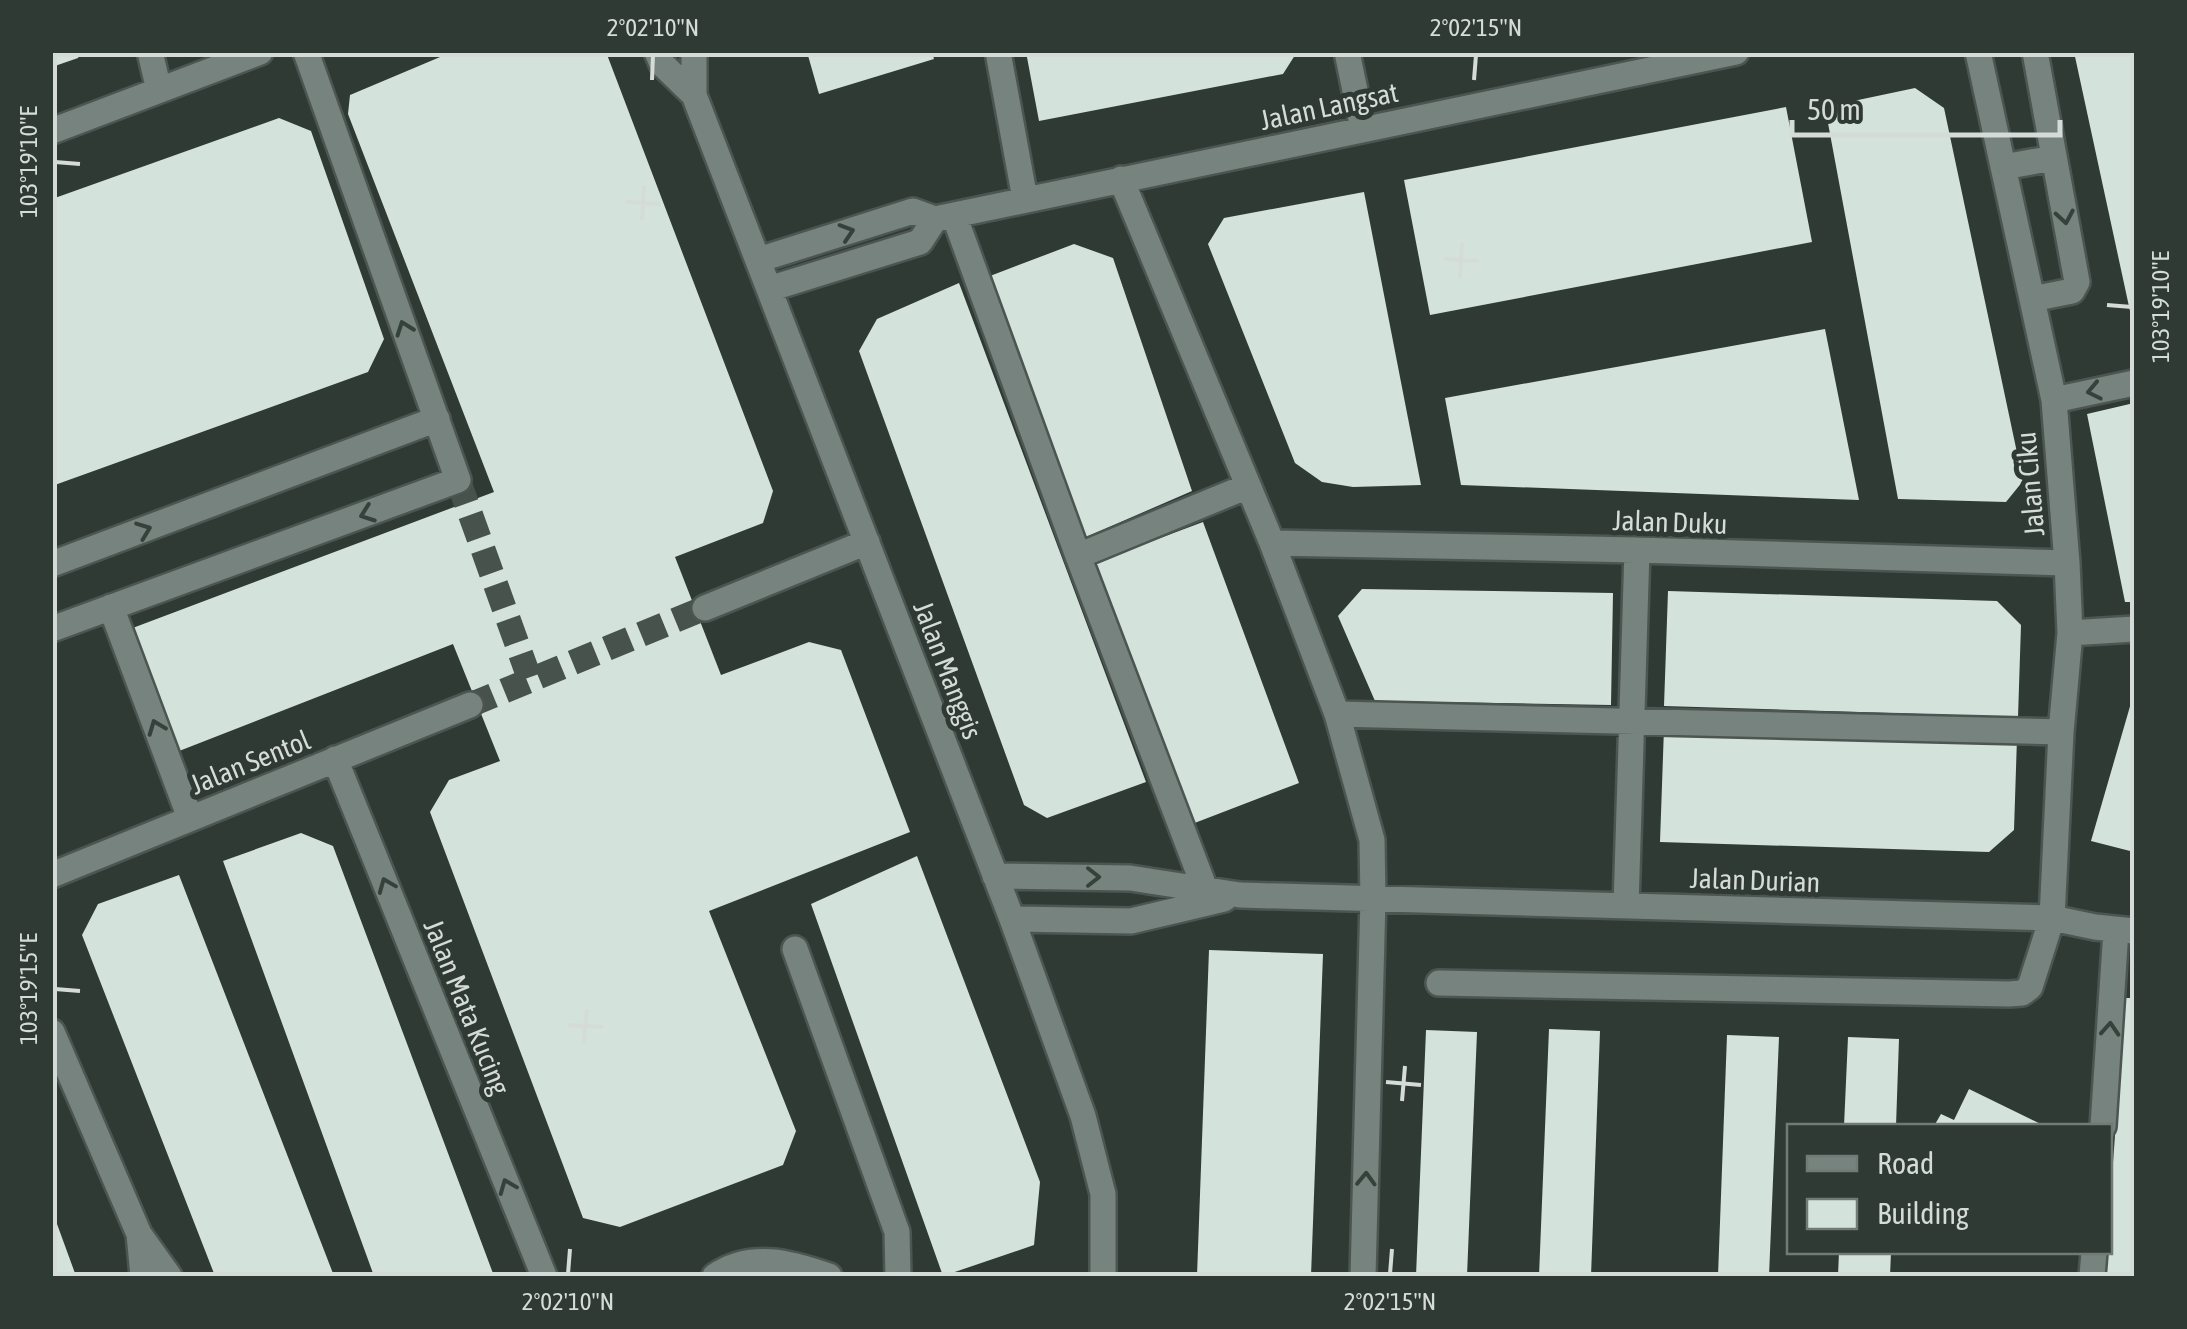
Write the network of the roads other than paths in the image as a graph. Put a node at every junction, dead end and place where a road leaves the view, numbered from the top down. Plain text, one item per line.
1 (150, 52) edge
2 (260, 52) edge
3 (306, 52) edge
4 (657, 52) edge
5 (694, 52) edge
6 (998, 52) edge
7 (1347, 52) edge
8 (1736, 52) edge
9 (1978, 52) edge
10 (2035, 52) edge
11 (159, 90) junction
12 (694, 95) junction
13 (1363, 129) junction
14 (52, 131) edge
15 (2054, 158) junction
16 (2003, 167) junction
17 (1120, 180) junction
18 (1025, 199) junction
19 (944, 217) junction
20 (758, 260) junction
21 (769, 289) junction
22 (2032, 298) junction
23 (2134, 383) edge
24 (2054, 400) junction
25 (437, 419) junction
26 (1248, 486) junction
27 (867, 542) junction
28 (1272, 543) junction
29 (1637, 550) junction
30 (1078, 556) junction
31 (2067, 562) junction
32 (52, 564) edge
33 (111, 608) junction
34 (705, 608) tunnel mouth
35 (52, 629) edge
36 (2134, 629) edge
37 (2070, 633) junction
38 (470, 704) tunnel mouth
39 (1336, 714) junction
40 (1632, 722) junction
41 (2061, 732) junction
42 (335, 760) junction
43 (190, 818) junction
44 (52, 875) edge
45 (996, 876) junction
46 (1205, 890) junction
47 (1240, 895) junction
48 (1373, 899) junction
49 (1626, 906) junction
50 (2052, 918) junction
51 (1012, 919) junction
52 (2126, 931) edge
53 (795, 950) dead end
54 (1439, 983) dead end
55 (52, 1032) edge
56 (62, 1083) edge
57 (2103, 1124) edge
58 (139, 1234) junction
59 (144, 1276) edge
60 (169, 1276) edge
61 (544, 1276) edge
62 (715, 1276) edge
63 (829, 1276) edge
64 (898, 1276) edge
65 (1104, 1276) edge
66 (1363, 1276) edge

1 - 11 street
2 - 11 street
25 -> 3 street
4 - 12 street
5 - 12 street
6 - 18 street
7 - 13 street
8 - 13 street, Jalan Langsat
9 - 16 street, Jalan Ciku
10 - 15 street
11 - 14 street
12 - 20 street, Jalan Manggis
13 - 17 street, Jalan Langsat
15 - 16 street
15 -> 22 street
16 - 22 street, Jalan Ciku
17 - 18 street, Jalan Langsat
17 - 26 street
18 - 19 street, Jalan Langsat
20 -> 19 street, Jalan Langsat
19 - 21 street, Jalan Langsat
19 - 30 street
20 - 21 street, Jalan Manggis
21 - 27 street, Jalan Manggis
22 - 24 street, Jalan Ciku
23 -> 24 street
24 - 31 street, Jalan Ciku
32 -> 25 street
25 -> 33 street
26 - 28 street
26 - 30 street
27 - 34 street
27 - 45 street, Jalan Manggis
28 - 29 street, Jalan Duku
28 - 39 street
29 - 31 street, Jalan Duku
29 - 40 street
30 - 46 street
31 - 37 street, Jalan Ciku
33 - 35 street
43 -> 33 street
36 - 37 street
37 - 41 street, Jalan Ciku
38 - 42 street, Jalan Sentol
39 - 40 street
39 - 48 street
40 - 41 street
40 - 49 street
41 - 50 street, Jalan Ciku
42 - 43 street, Jalan Sentol
61 -> 42 street, Jalan Mata Kucing
43 - 44 street, Jalan Sentol
45 -> 46 street, Jalan Durian
45 - 51 street, Jalan Manggis
46 - 47 street, Jalan Durian
47 - 48 street, Jalan Durian
47 - 51 street, Jalan Durian
48 - 49 street, Jalan Durian
66 -> 48 street
49 - 50 street, Jalan Durian
50 - 52 street, Jalan Durian
50 - 54 street, Jalan Ciku
51 - 65 street, Jalan Manggis
57 -> 52 street
53 - 64 street
55 - 56 street
56 - 58 street
58 - 59 street
58 - 60 street
62 - 63 street

